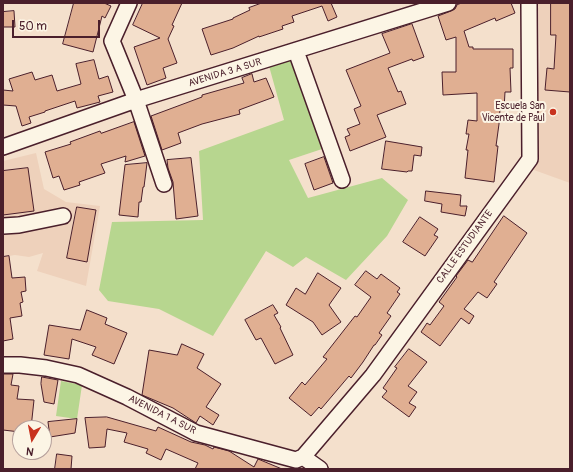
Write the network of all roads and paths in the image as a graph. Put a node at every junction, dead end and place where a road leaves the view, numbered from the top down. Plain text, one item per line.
1 (128, 3) edge
2 (448, 3) edge
3 (529, 3) edge
4 (296, 50) junction
5 (136, 100) junction
6 (3, 147) edge
7 (342, 180) dead end
8 (164, 184) dead end
9 (63, 216) dead end
10 (3, 226) edge
11 (3, 366) edge
12 (303, 457) junction
13 (320, 469) edge

1 - 5 street
2 - 4 street, AVENIDA 3 A SUR
3 - 12 street, CALLE ESTUDIANTE
4 - 5 street, AVENIDA 3 A SUR
4 - 7 street
5 - 6 street, AVENIDA 3 A SUR
5 - 8 street
9 - 10 street
11 - 12 street, AVENIDA 1 A SUR
12 - 13 street

